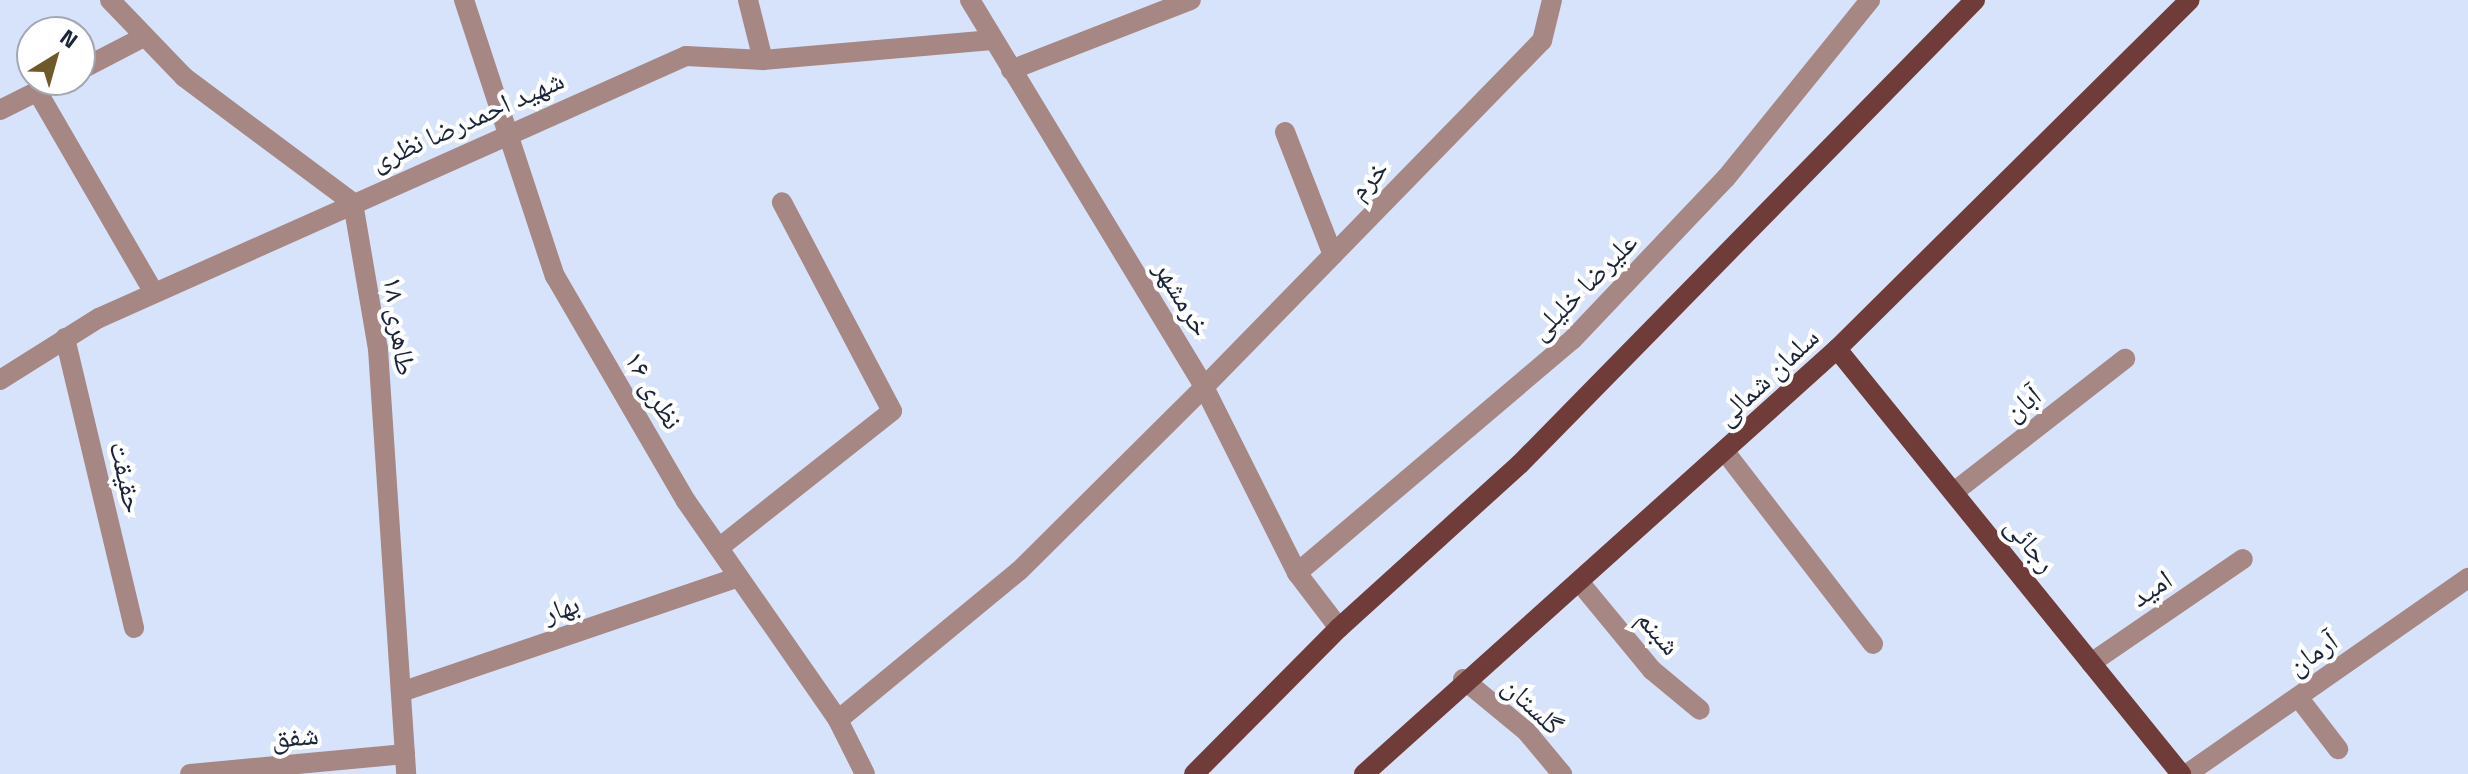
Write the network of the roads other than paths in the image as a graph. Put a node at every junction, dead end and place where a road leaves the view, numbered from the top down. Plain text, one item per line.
1 (110, 0) edge
2 (464, 0) edge
3 (748, 0) edge
4 (970, 0) edge
5 (1191, 0) edge
6 (1552, 0) edge
7 (1870, 0) edge
8 (1975, 0) edge
9 (2190, 0) edge
10 (144, 37) junction
11 (992, 40) junction
12 (763, 60) junction
13 (96, 62) edge
14 (1011, 70) junction
15 (25, 96) edge
16 (40, 96) edge
17 (2, 106) edge
18 (1285, 132) dead end
19 (505, 133) junction
20 (782, 202) dead end
21 (353, 203) junction
22 (1333, 255) junction
23 (154, 293) junction
24 (65, 338) junction
25 (1837, 349) junction
26 (2125, 359) dead end
27 (0, 380) edge
28 (1204, 387) junction
29 (1726, 453) junction
30 (1954, 492) junction
31 (720, 547) junction
32 (2243, 559) dead end
33 (1297, 573) junction
34 (738, 577) junction
35 (2468, 578) edge
36 (1581, 584) junction
37 (134, 628) dead end
38 (1339, 628) junction
39 (1873, 644) dead end
40 (2091, 663) junction
41 (1463, 679) junction
42 (401, 692) junction
43 (2298, 697) junction
44 (1700, 710) dead end
45 (838, 720) junction
46 (2338, 749) dead end
47 (406, 764) edge
48 (190, 774) edge
49 (865, 774) edge
50 (1194, 774) edge
51 (1364, 774) edge
52 (1562, 774) edge
53 (2184, 774) edge

1 - 10 street
2 - 19 street, نظری ۱۶
3 - 12 street
4 - 11 street, خرمشهر
5 - 14 street
6 - 22 street, خرم
7 - 33 street, علیرضا خلیلی
8 - 38 main road
9 - 25 main road, سلمان شمالی
10 - 13 street
10 - 21 street
11 - 12 street, شهید احمدرضا نظری
11 - 14 street, خرمشهر
12 - 19 street, شهید احمدرضا نظری
14 - 28 street, خرمشهر
15 - 17 street
16 - 23 street
18 - 22 street
19 - 21 street, شهید احمدرضا نظری
19 - 31 street, نظری ۱۶
20 - 31 street
21 - 23 street, شهید احمدرضا نظری
21 - 42 street, طاهری ۱۸
22 - 28 street, خرم
23 - 24 street, شهید احمدرضا نظری
24 - 27 street, شهید احمدرضا نظری
24 - 37 street, حقیقت
25 - 29 main road, سلمان شمالی
25 - 30 main road, رجائی
26 - 30 street, آبان
28 - 33 street, خرمشهر
28 - 45 street, خرم
29 - 36 main road, سلمان شمالی
29 - 39 street
30 - 40 main road, رجائی
31 - 34 street, نظری ۱۶
32 - 40 street, امید
33 - 38 street, خرمشهر
34 - 42 street, بهار
34 - 45 street, نظری ۱۶
35 - 43 street, آرمان
36 - 41 main road, سلمان شمالی
36 - 44 street, شبنم
38 - 50 main road
40 - 53 main road, رجائی
41 - 51 main road, سلمان شمالی
41 - 52 street, گلستان
42 - 47 street, طاهری ۱۸
43 - 46 street
43 - 53 street, آرمان
45 - 49 street, نظری ۱۶
47 - 48 street, شفق

